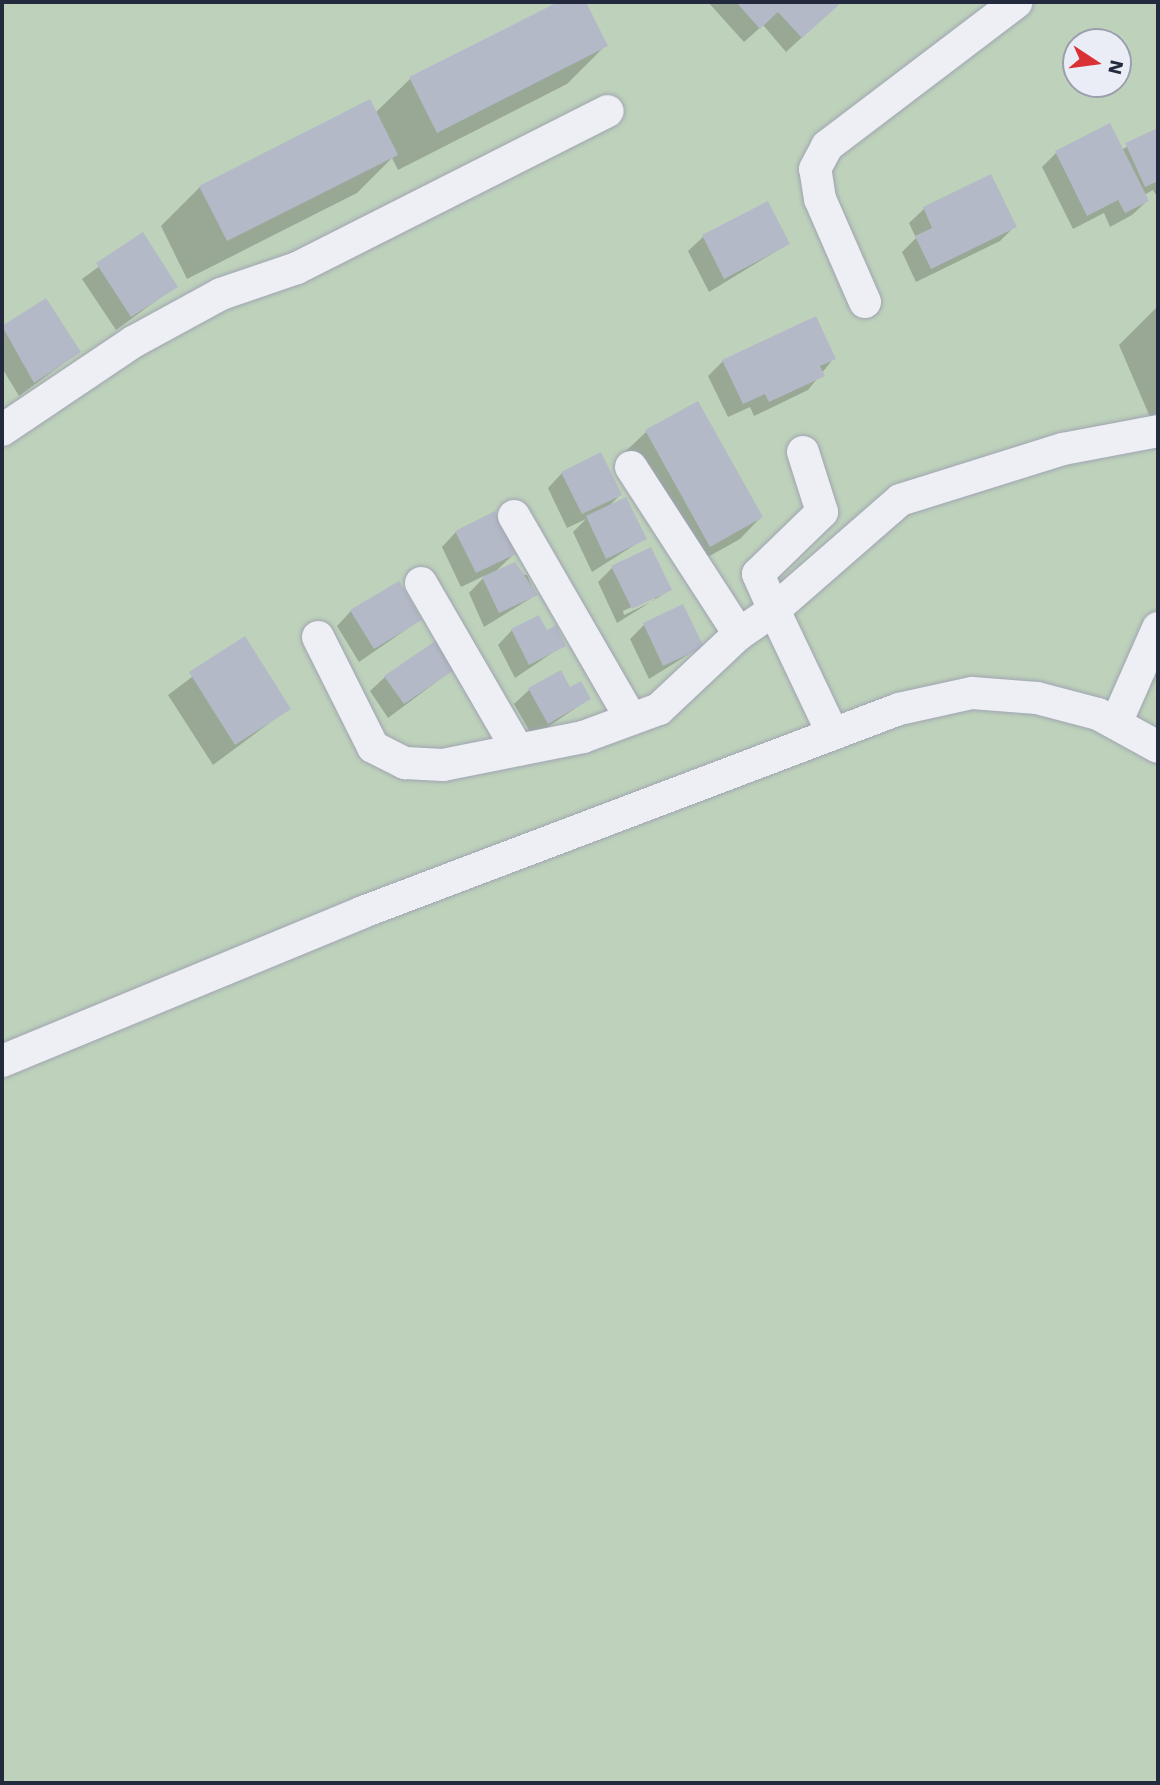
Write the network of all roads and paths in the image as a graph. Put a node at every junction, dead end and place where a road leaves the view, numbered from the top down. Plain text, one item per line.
1 (1017, 2) edge
2 (608, 111) dead end
3 (865, 302) dead end
4 (2, 430) edge
5 (1158, 432) edge
6 (803, 452) dead end
7 (631, 467) dead end
8 (514, 516) dead end
9 (421, 583) dead end
10 (774, 610) junction
11 (1158, 628) edge
12 (739, 634) junction
13 (318, 636) dead end
14 (631, 719) junction
15 (1116, 723) junction
16 (834, 734) junction
17 (1158, 747) edge
18 (518, 750) junction
19 (2, 1060) edge

1 - 3 street
2 - 4 street
5 - 10 street
6 - 10 street
7 - 12 street
8 - 14 street
9 - 18 street
10 - 12 street
10 - 16 street
11 - 15 street
12 - 14 street
13 - 18 street
14 - 18 street
15 - 16 street
15 - 17 street
16 - 19 street

